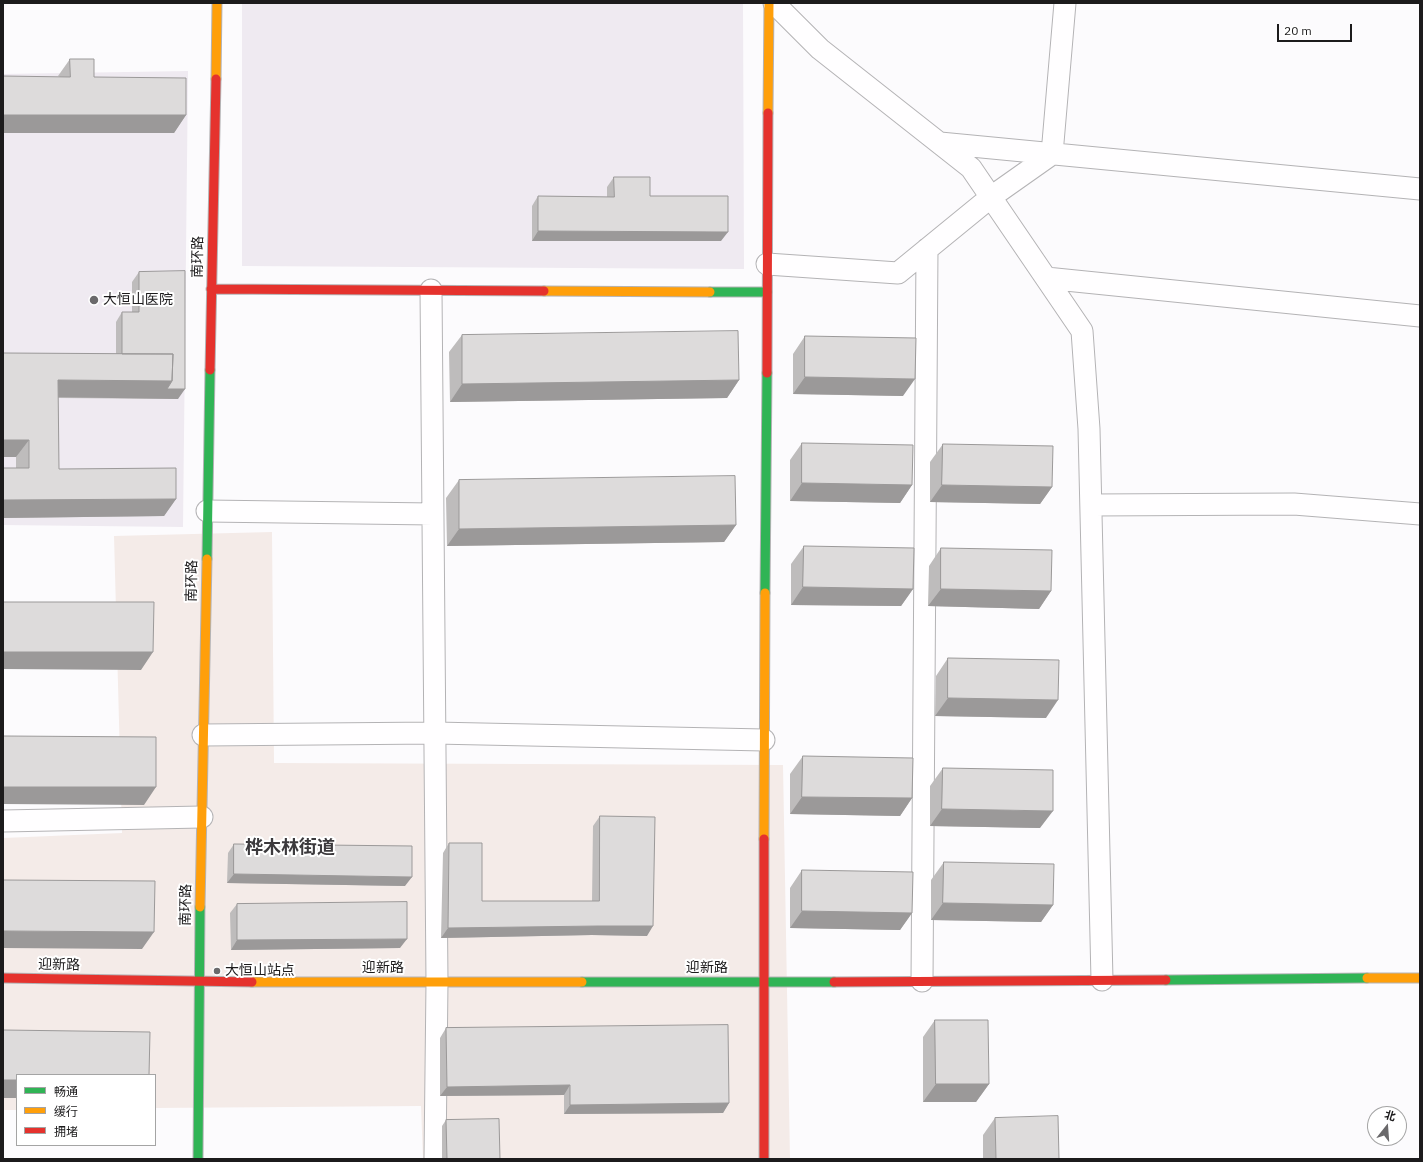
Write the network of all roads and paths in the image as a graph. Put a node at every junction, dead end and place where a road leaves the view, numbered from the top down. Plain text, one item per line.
1 (217, 3) edge
2 (769, 3) edge
3 (774, 3) edge
4 (1065, 3) edge
5 (940, 143) junction
6 (1052, 154) junction
7 (1420, 189) edge
8 (991, 197) junction
9 (927, 249) junction
10 (768, 264) junction
11 (1046, 278) junction
12 (211, 289) junction
13 (431, 290) junction
14 (767, 292) junction
15 (1420, 316) edge
16 (1091, 505) junction
17 (207, 511) junction
18 (433, 514) junction
19 (1420, 514) edge
20 (435, 733) junction
21 (203, 735) junction
22 (764, 740) junction
23 (202, 816) junction
24 (3, 821) edge
25 (3, 978) edge
26 (1420, 978) edge
27 (1102, 980) junction
28 (922, 981) junction
29 (199, 982) junction
30 (436, 982) junction
31 (763, 982) junction
32 (198, 1159) edge
33 (435, 1159) edge
34 (764, 1159) edge

1 - 12 street, 南环路
2 - 10 street
3 - 5 street
4 - 6 street
5 - 6 street
5 - 8 street
6 - 7 street
6 - 8 street
8 - 9 street
8 - 11 street
9 - 10 street
9 - 28 street
10 - 14 street
11 - 15 street
11 - 16 street
12 - 13 street
12 - 17 street, 南环路
13 - 14 street
13 - 18 street
14 - 22 street
16 - 19 street
16 - 27 street
17 - 18 street
17 - 21 street, 南环路
18 - 20 street
20 - 21 street
20 - 22 street
20 - 30 street
21 - 23 street, 南环路
22 - 31 street
23 - 24 street
23 - 29 street, 南环路
25 - 29 street, 迎新路
26 - 27 street, 迎新路
27 - 28 street, 迎新路
28 - 31 street, 迎新路
29 - 30 street, 迎新路
29 - 32 street, 南环路
30 - 31 street, 迎新路
30 - 33 street
31 - 34 street

